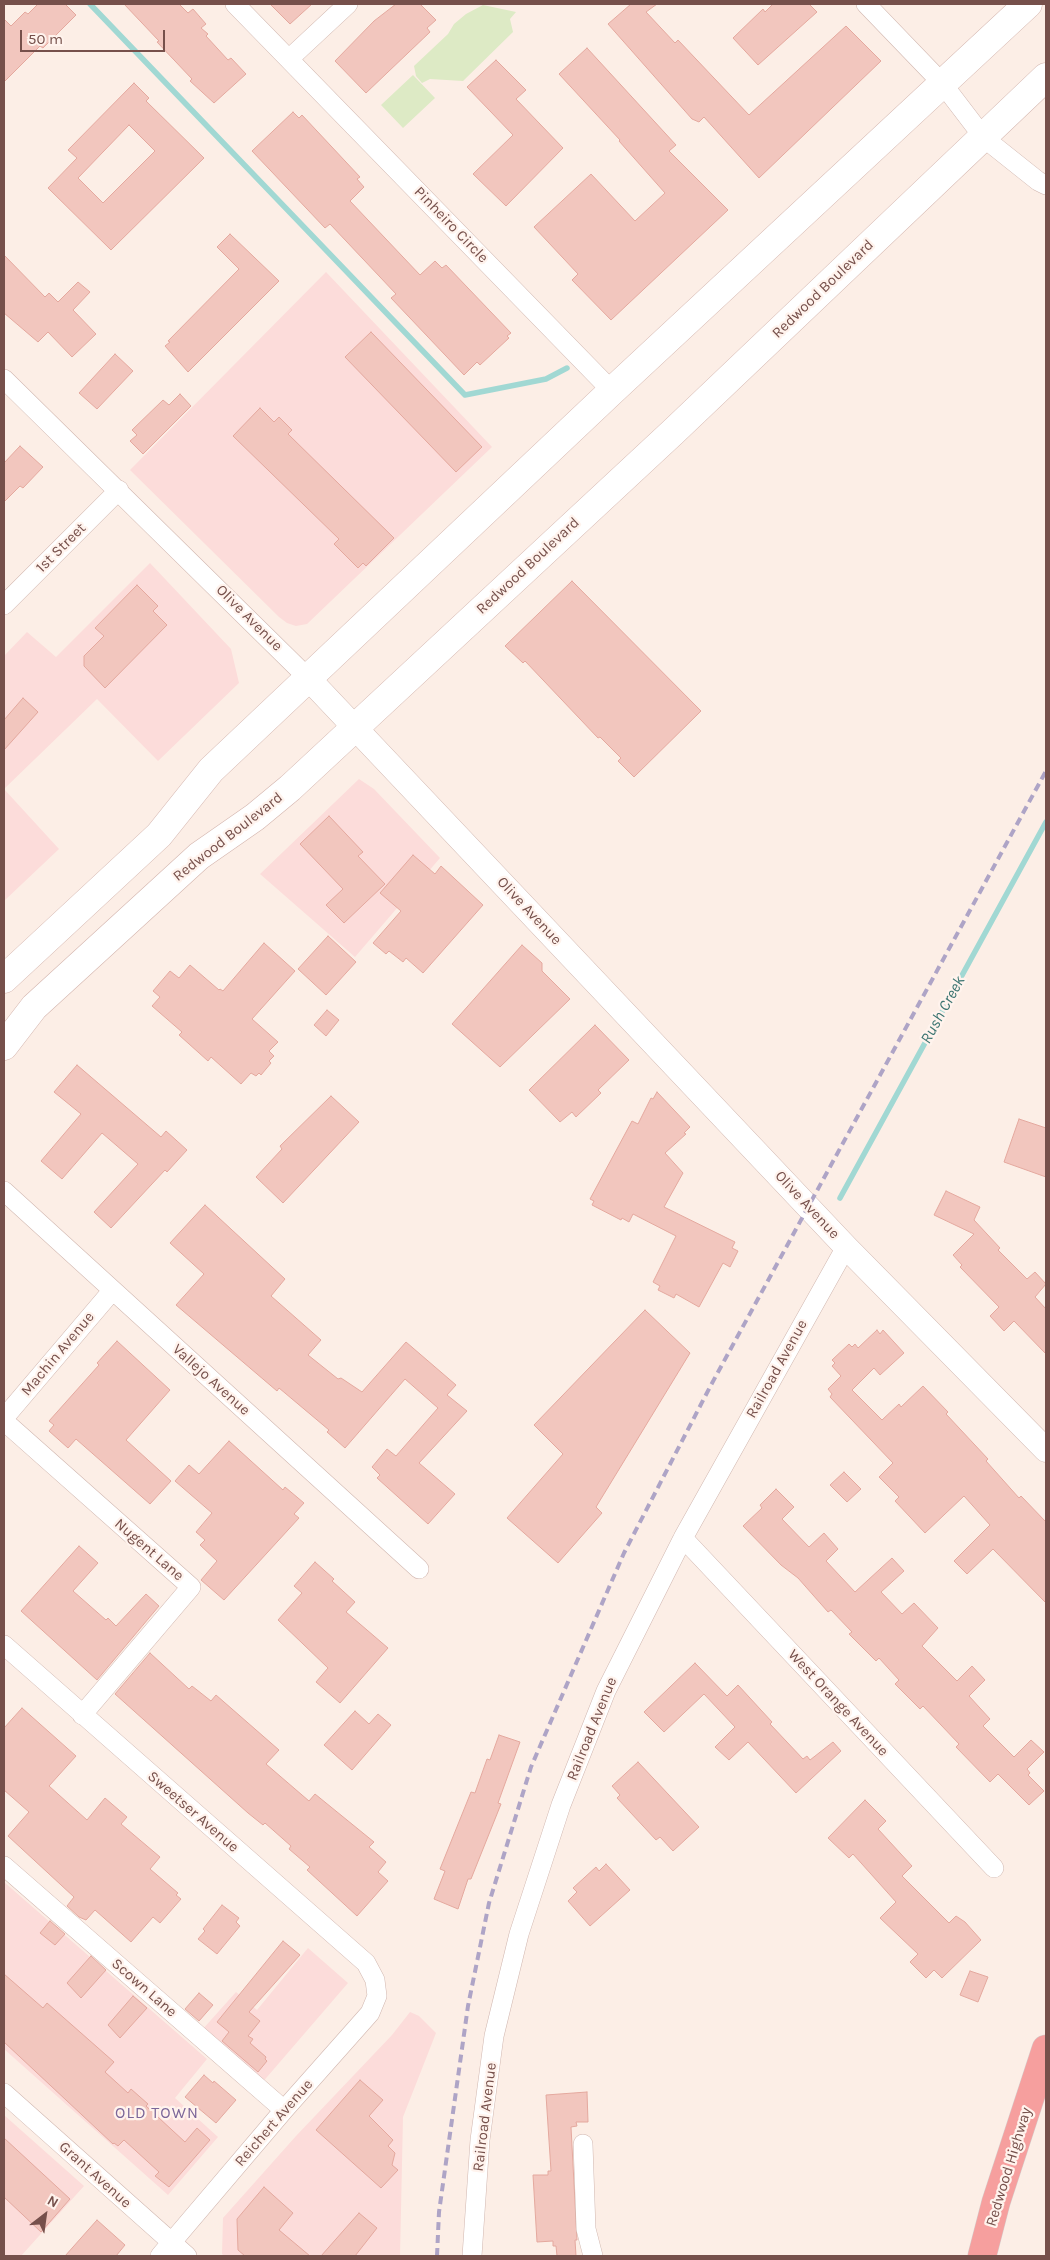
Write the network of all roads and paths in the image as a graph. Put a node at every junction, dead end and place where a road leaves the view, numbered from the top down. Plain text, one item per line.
1 (235, 4) edge
2 (348, 4) edge
3 (866, 4) edge
4 (1028, 4) edge
5 (290, 58) junction
6 (1046, 77) edge
7 (942, 83) junction
8 (984, 138) junction
9 (1043, 179) edge
10 (4, 379) edge
11 (612, 392) junction
12 (119, 490) junction
13 (4, 606) edge
14 (308, 678) junction
15 (355, 726) junction
16 (4, 979) edge
17 (4, 1046) edge
18 (4, 1191) edge
19 (846, 1247) junction
20 (112, 1291) junction
21 (4, 1419) edge
22 (1046, 1450) edge
23 (682, 1538) junction
24 (419, 1569) dead end
25 (4, 1645) edge
26 (82, 1715) junction
27 (4, 1866) edge
28 (994, 1868) dead end
29 (376, 1985) joint
30 (1046, 2049) edge
31 (4, 2093) edge
32 (284, 2110) junction
33 (583, 2144) dead end
34 (996, 2202) junction
35 (165, 2249) edge
36 (187, 2256) edge
37 (472, 2256) edge
38 (593, 2256) edge
39 (971, 2256) edge
40 (982, 2256) edge

1 - 5 street, Pinheiro Circle
2 - 5 street
3 - 7 street
4 - 7 main road
5 - 11 street, Pinheiro Circle
6 - 8 main road, Redwood Boulevard
7 - 8 street
7 - 11 main road
8 - 9 street
8 - 15 main road, Redwood Boulevard
10 - 12 street, Olive Avenue
11 - 14 main road
12 - 13 street, 1st Street
12 - 14 street, Olive Avenue
14 - 15 street, Olive Avenue
14 - 16 main road
15 - 17 main road, Redwood Boulevard
15 - 19 street, Olive Avenue
18 - 20 street, Vallejo Avenue
19 - 22 street, Olive Avenue
19 - 23 street, Railroad Avenue
20 - 21 street, Machin Avenue
20 - 24 street, Vallejo Avenue
21 - 26 street, Nugent Lane
23 - 28 street, West Orange Avenue
23 - 37 street, Railroad Avenue
25 - 26 street, Sweetser Avenue
26 - 29 street, Sweetser Avenue
27 - 32 street, Scown Lane
29 - 32 street, Reichert Avenue
30 - 34 highway, Redwood Highway
31 - 35 street, Grant Avenue
32 - 35 street, Reichert Avenue
33 - 38 street
34 - 39 highway
34 - 40 highway, Redwood Highway
35 - 36 street, Grant Avenue

